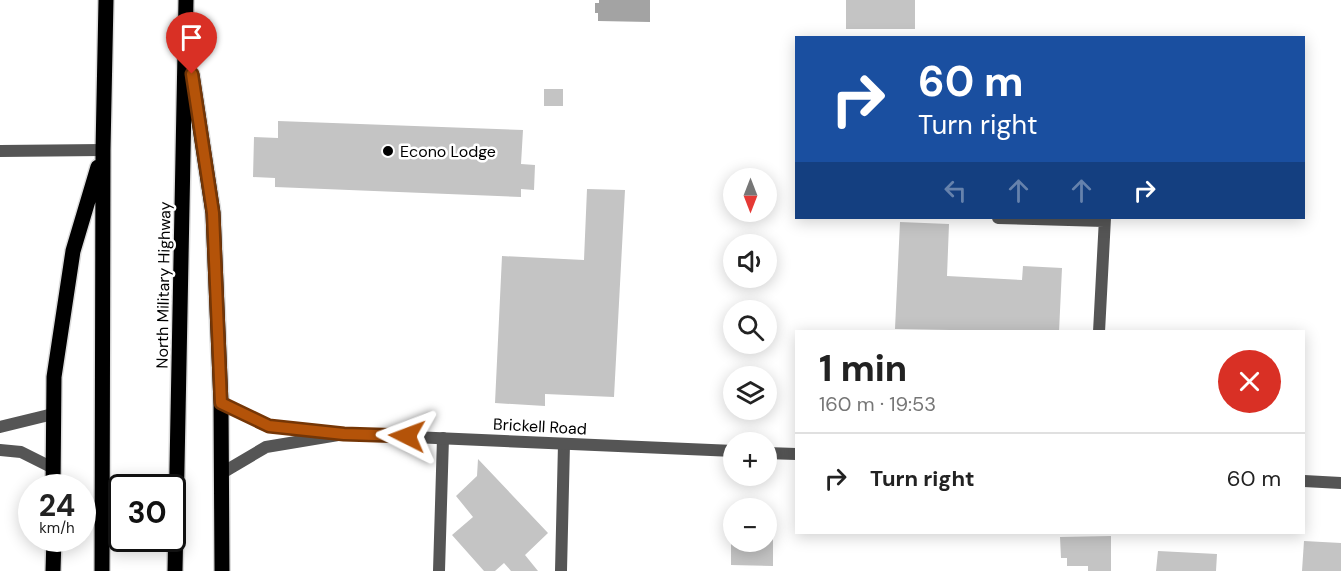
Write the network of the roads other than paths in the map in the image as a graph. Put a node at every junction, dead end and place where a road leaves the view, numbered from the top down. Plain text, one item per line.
1 (106, 0) edge
2 (186, 0) edge
3 (186, 30) junction
4 (103, 150) junction
5 (0, 151) edge
6 (1105, 219) edge
7 (1099, 330) edge
8 (221, 403) junction
9 (53, 414) junction
10 (0, 427) edge
11 (344, 434) junction
12 (443, 438) junction
13 (564, 444) junction
14 (0, 450) edge
15 (723, 451) edge
16 (777, 453) edge
17 (795, 454) edge
18 (53, 468) junction
19 (222, 473) junction
20 (53, 474) edge
21 (1305, 481) edge
22 (1341, 483) edge
23 (54, 552) edge
24 (53, 571) edge
25 (102, 571) edge
26 (175, 571) edge
27 (222, 571) edge
28 (439, 571) edge
29 (561, 571) edge

1 - 4 main road
2 - 3 main road, North Military Highway
3 - 8 main road
3 - 26 main road, North Military Highway
4 - 5 street
4 - 9 main road
4 - 25 main road
6 - 7 street
8 - 11 street, Brickell Road
8 - 19 main road
9 - 10 street
9 - 18 main road
11 - 12 street, Brickell Road
11 - 19 street, Brickell Road
12 - 13 street, Brickell Road
12 - 28 street
13 - 15 street, Brickell Road
13 - 29 street
14 - 18 street
16 - 17 street
18 - 20 main road
19 - 27 main road
21 - 22 street
23 - 24 main road

